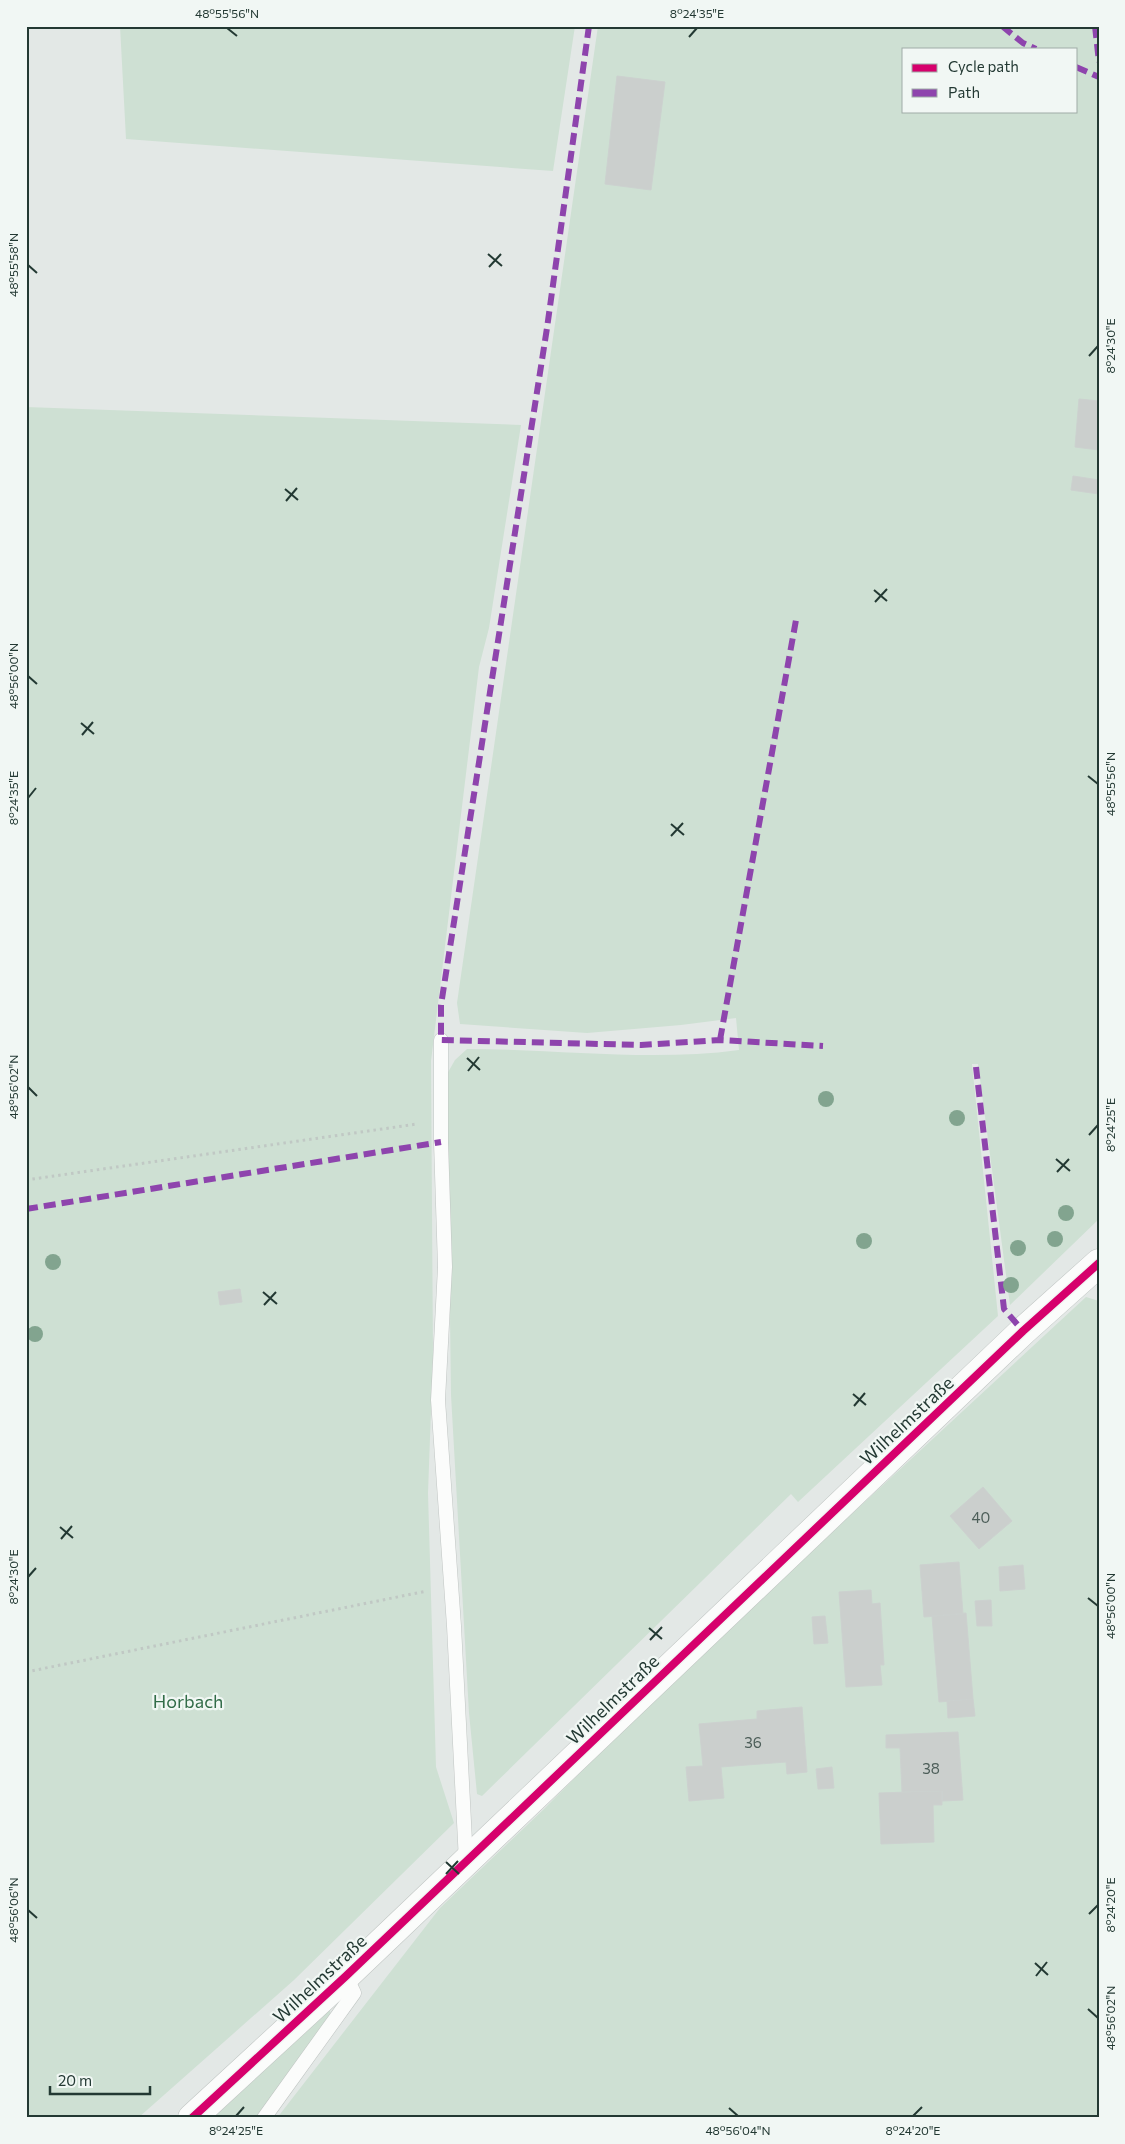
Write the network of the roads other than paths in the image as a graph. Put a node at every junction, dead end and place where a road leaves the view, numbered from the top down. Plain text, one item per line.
1 (441, 1040) dead end
2 (1099, 1263) edge
3 (466, 1861) junction
4 (346, 1976) junction
5 (192, 2118) edge
6 (264, 2118) edge

1 - 3 lane
2 - 3 street, Wilhelmstraße
3 - 4 street, Wilhelmstraße
4 - 5 street, Wilhelmstraße
4 - 6 lane

